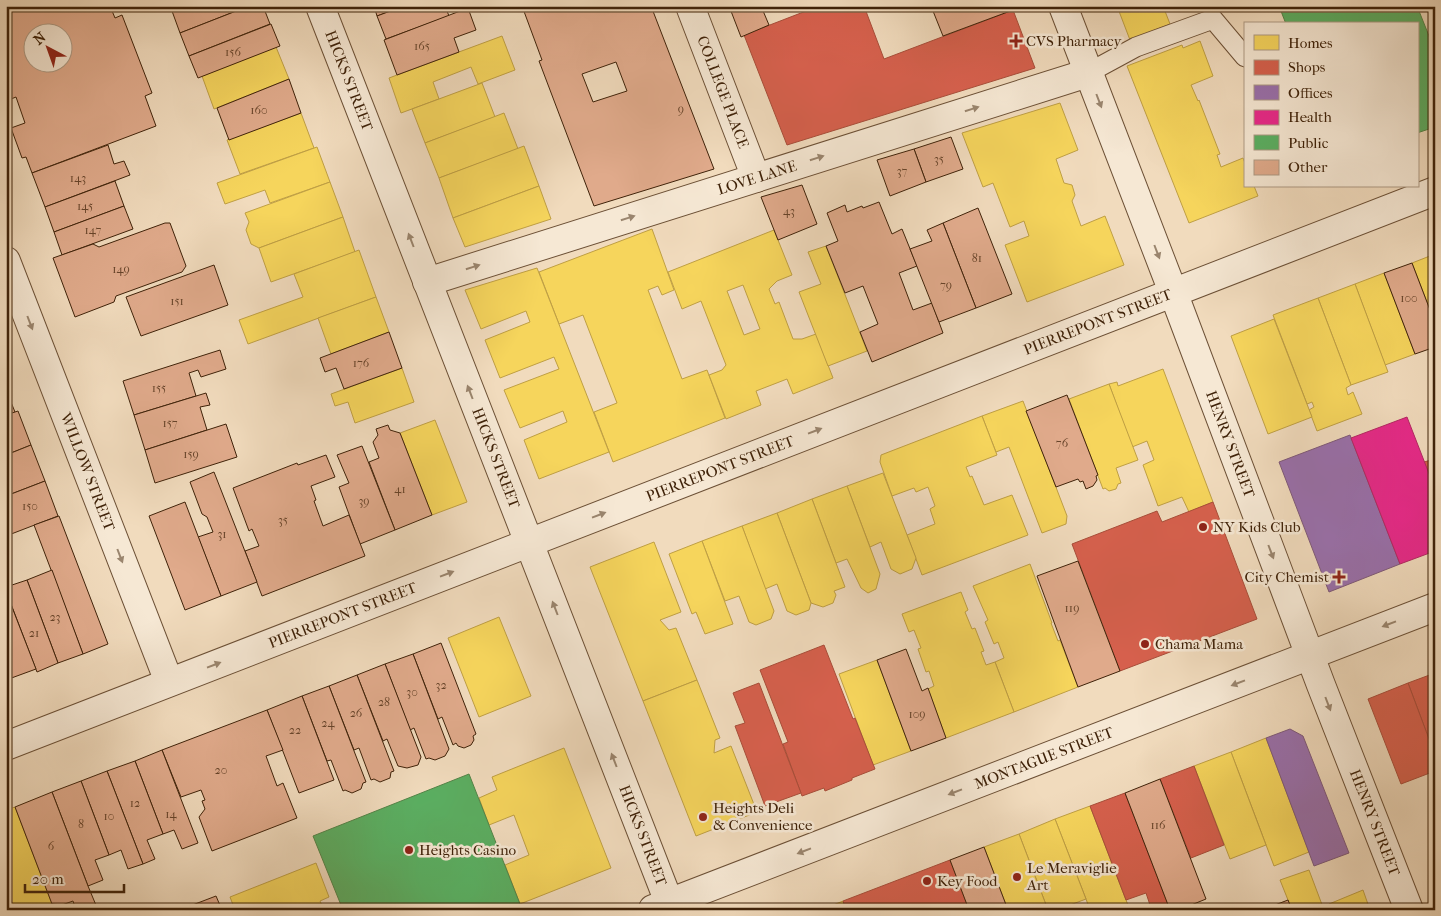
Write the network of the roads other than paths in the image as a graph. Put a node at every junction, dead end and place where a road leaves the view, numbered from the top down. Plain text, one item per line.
1 (320, 6) edge
2 (690, 6) edge
3 (1062, 6) edge
4 (1244, 56) edge
5 (1088, 73) junction
6 (756, 178) junction
7 (1435, 191) edge
8 (6, 261) edge
9 (427, 282) junction
10 (1173, 292) junction
11 (529, 543) junction
12 (1435, 607) edge
13 (1310, 655) junction
14 (169, 682) junction
15 (6, 746) edge
16 (664, 908) edge
17 (1409, 910) edge

9 -> 1 street, HICKS STREET
2 - 6 street, COLLEGE PLACE
3 - 5 street, HENRY STREET
4 - 5 lane
6 -> 5 street, LOVE LANE
5 -> 10 street, HENRY STREET
9 -> 6 street, LOVE LANE
7 - 10 street, PIERREPONT STREET
8 -> 14 street, WILLOW STREET
11 -> 9 street, HICKS STREET
11 -> 10 street, PIERREPONT STREET
10 -> 13 street, HENRY STREET
14 -> 11 street, PIERREPONT STREET
16 -> 11 street, HICKS STREET
12 -> 13 street, MONTAGUE STREET
13 -> 16 street, MONTAGUE STREET
13 -> 17 street, HENRY STREET
14 - 15 street, PIERREPONT STREET

